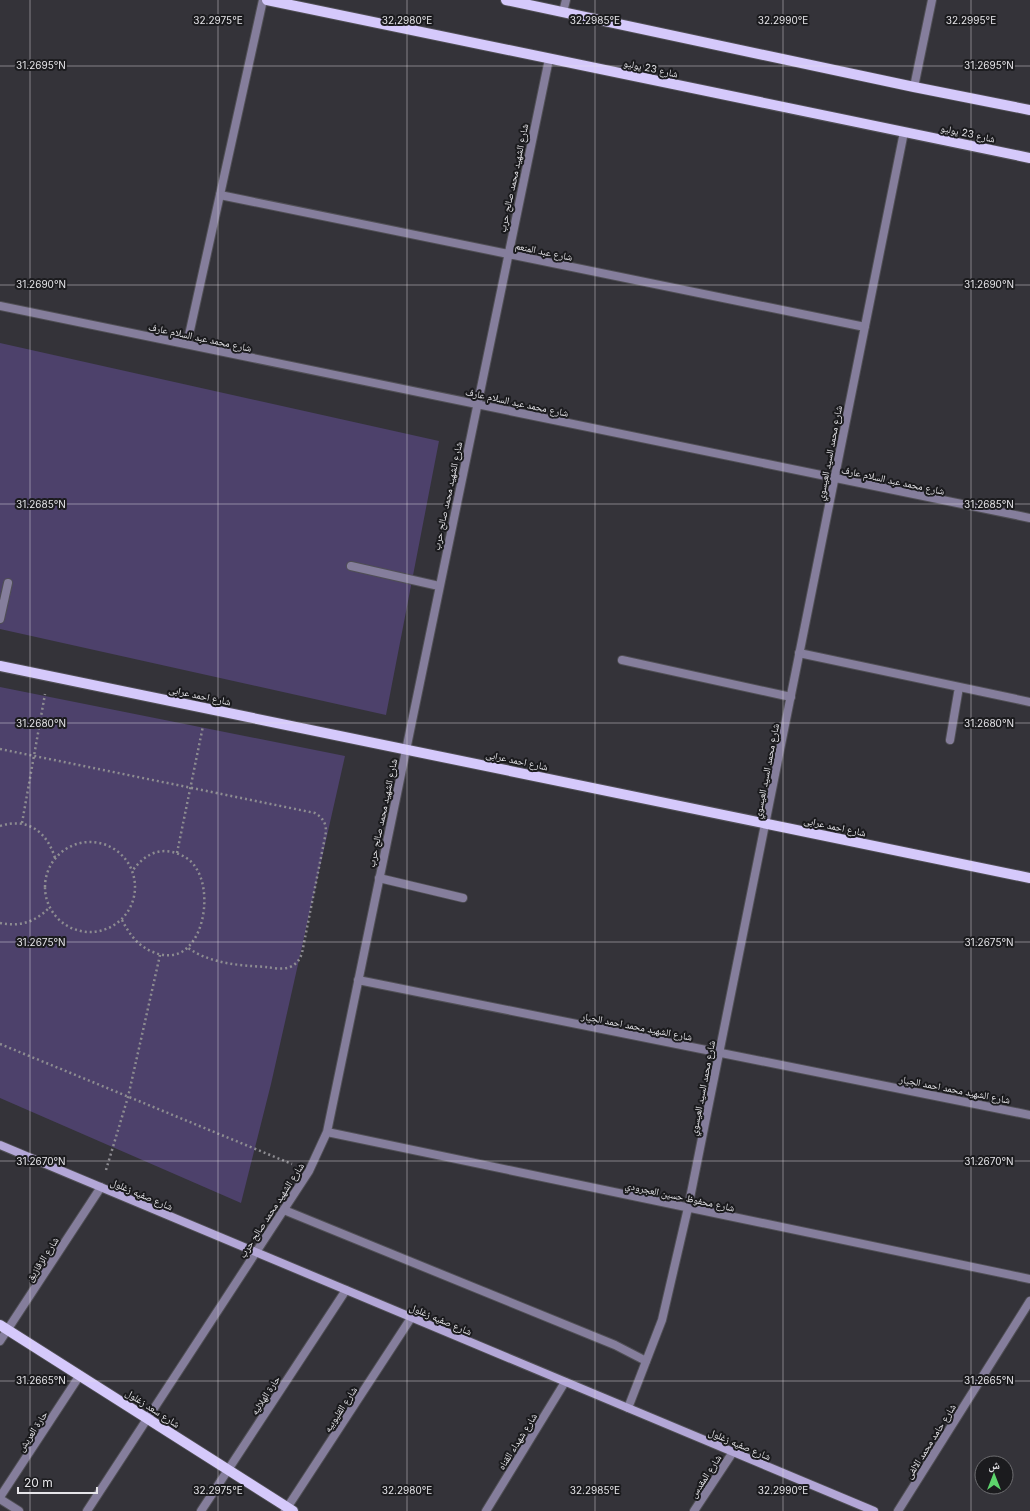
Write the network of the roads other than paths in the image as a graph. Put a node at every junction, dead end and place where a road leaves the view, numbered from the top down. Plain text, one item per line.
1 (263, 0) edge
2 (267, 0) edge
3 (506, 0) edge
4 (566, 0) edge
5 (932, 0) edge
6 (563, 12) junction
7 (549, 59) junction
8 (914, 87) junction
9 (1030, 110) edge
10 (904, 132) junction
11 (1030, 158) edge
12 (220, 195) junction
13 (508, 254) junction
14 (0, 306) edge
15 (865, 327) junction
16 (187, 344) junction
17 (477, 404) junction
18 (835, 478) junction
19 (1030, 518) edge
20 (351, 566) dead end
21 (8, 583) dead end
22 (439, 586) junction
23 (0, 619) edge
24 (799, 653) junction
25 (622, 660) dead end
26 (0, 666) edge
27 (959, 687) junction
28 (791, 697) junction
29 (1030, 702) edge
30 (950, 740) dead end
31 (405, 749) junction
32 (765, 824) junction
33 (379, 878) junction
34 (1030, 878) edge
35 (464, 898) dead end
36 (358, 980) junction
37 (719, 1052) junction
38 (1030, 1115) edge
39 (327, 1132) junction
40 (0, 1145) edge
41 (101, 1187) junction
42 (688, 1208) junction
43 (284, 1210) junction
44 (256, 1252) junction
45 (1030, 1280) edge
46 (346, 1290) junction
47 (1030, 1301) edge
48 (411, 1318) junction
49 (4, 1327) edge
50 (0, 1341) edge
51 (646, 1361) junction
52 (80, 1375) junction
53 (565, 1382) junction
54 (628, 1408) junction
55 (148, 1419) junction
56 (733, 1452) junction
57 (228, 1470) junction
58 (0, 1498) edge
59 (289, 1510) edge
60 (19, 1511) edge
61 (87, 1511) edge
62 (201, 1511) edge
63 (486, 1511) edge
64 (694, 1511) edge
65 (874, 1511) edge
66 (898, 1511) edge

1 - 12 street
2 - 7 main road, شارع 23 يوليو
3 - 6 main road
4 - 6 street
5 - 8 street
6 - 8 main road
7 - 10 main road, شارع 23 يوليو
7 - 13 street, شارع الشهيد محمد صالح حرب
8 - 9 main road
10 - 11 main road, شارع 23 يوليو
10 - 15 street, شارع محمد السيد العيسوي
12 - 13 street, شارع عبد المنعم
12 - 16 street
13 - 15 street, شارع عبد المنعم
13 - 17 street, شارع الشهيد محمد صالح حرب
14 - 16 street, شارع محمد عبد السلام عارف
15 - 18 street, شارع محمد السيد العيسوي
16 - 17 street, شارع محمد عبد السلام عارف
17 - 18 street, شارع محمد عبد السلام عارف
17 - 22 street, شارع الشهيد محمد صالح حرب
18 - 19 street, شارع محمد عبد السلام عارف
18 - 24 street, شارع محمد السيد العيسوي
20 - 22 street
21 - 23 street
22 - 31 street, شارع الشهيد محمد صالح حرب
24 - 27 street
24 - 28 street, شارع محمد السيد العيسوي
25 - 28 street
26 - 31 main road, شارع احمد عرابى
27 - 29 street
27 - 30 street
28 - 32 street, شارع محمد السيد العيسوي
31 - 32 main road, شارع احمد عرابى
31 - 33 street, شارع الشهيد محمد صالح حرب
32 - 34 main road, شارع احمد عرابى
32 - 37 street, شارع محمد السيد العيسوي
33 - 35 street
33 - 36 street, شارع الشهيد محمد صالح حرب
36 - 37 street, شارع الشهيد محمد احمد الجيار
36 - 39 street, شارع الشهيد محمد صالح حرب
37 - 38 street, شارع الشهيد محمد احمد الجيار
37 - 42 street, شارع محمد السيد العيسوي
39 - 42 street, شارع محفوظ حسين العجرودي
39 - 43 street, شارع الشهيد محمد صالح حرب
40 - 41 street, شارع صفيه زغلول
41 - 44 street, شارع صفيه زغلول
41 - 49 street, شارع الزقازيق
42 - 45 street, شارع محفوظ حسين العجرودي
42 - 51 street, شارع محمد السيد العيسوي
43 - 44 street, شارع الشهيد محمد صالح حرب
43 - 51 street
44 - 46 street, شارع صفيه زغلول
44 - 55 street, شارع الشهيد محمد صالح حرب
46 - 48 street, شارع صفيه زغلول
46 - 57 street, حارة الهلاليه
47 - 66 street, شارع حامد محمد الالفى
48 - 53 street, شارع صفيه زغلول
48 - 59 street, شارع القليوبيه
49 - 50 street, شارع الزقازيق
49 - 52 main road, شارع سعد زغلول
51 - 54 street, شارع محمد السيد العيسوي
52 - 55 main road, شارع سعد زغلول
52 - 58 street, حارة العريش
53 - 54 street, شارع صفيه زغلول
53 - 63 street, شارع شهداء القناه
54 - 56 street, شارع صفيه زغلول
55 - 57 main road, شارع سعد زغلول
55 - 61 street, شارع الشهيد محمد صالح حرب
56 - 64 street, شارع المقدس
56 - 65 street, شارع صفيه زغلول
57 - 59 main road, شارع سعد زغلول
57 - 62 street, حارة الهلاليه
58 - 60 street

